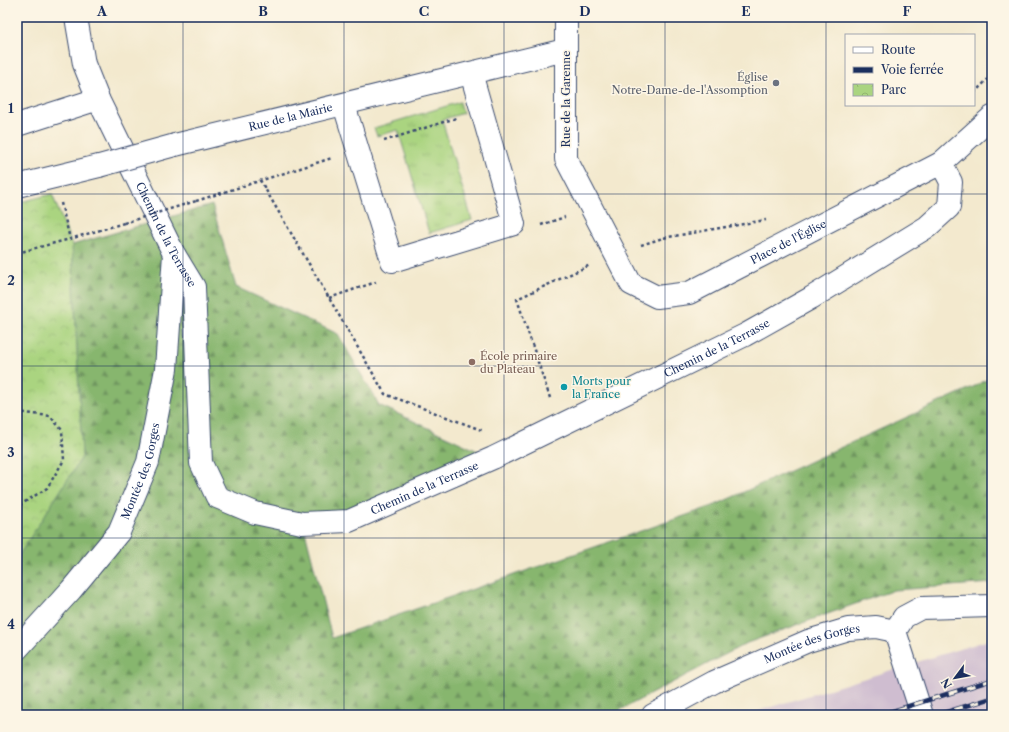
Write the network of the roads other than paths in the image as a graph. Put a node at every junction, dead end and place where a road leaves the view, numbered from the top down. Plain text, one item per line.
1 (76, 17) edge
2 (566, 17) edge
3 (566, 50) junction
4 (471, 73) junction
5 (98, 99) junction
6 (344, 105) junction
7 (992, 117) edge
8 (17, 126) edge
9 (941, 163) junction
10 (17, 186) edge
11 (174, 254) junction
12 (631, 284) joint
13 (992, 606) edge
14 (896, 631) junction
15 (17, 649) edge
16 (653, 715) edge
17 (922, 715) edge

1 - 5 street, Chemin de la Terrasse
2 - 3 street, Rue de la Garenne
3 - 4 street, Rue de la Mairie
3 - 12 street, Rue de la Garenne
4 - 6 street, Rue de la Mairie
4 - 6 street
5 - 8 street
5 - 11 street, Chemin de la Terrasse
6 - 10 street, Rue de la Mairie, bridge
7 - 9 street, Place de l'Église
9 - 11 street, Chemin de la Terrasse
9 - 12 street, Place de l'Église
11 - 15 street, Montée des Gorges
13 - 14 street
14 - 16 street, Montée des Gorges
14 - 17 street

